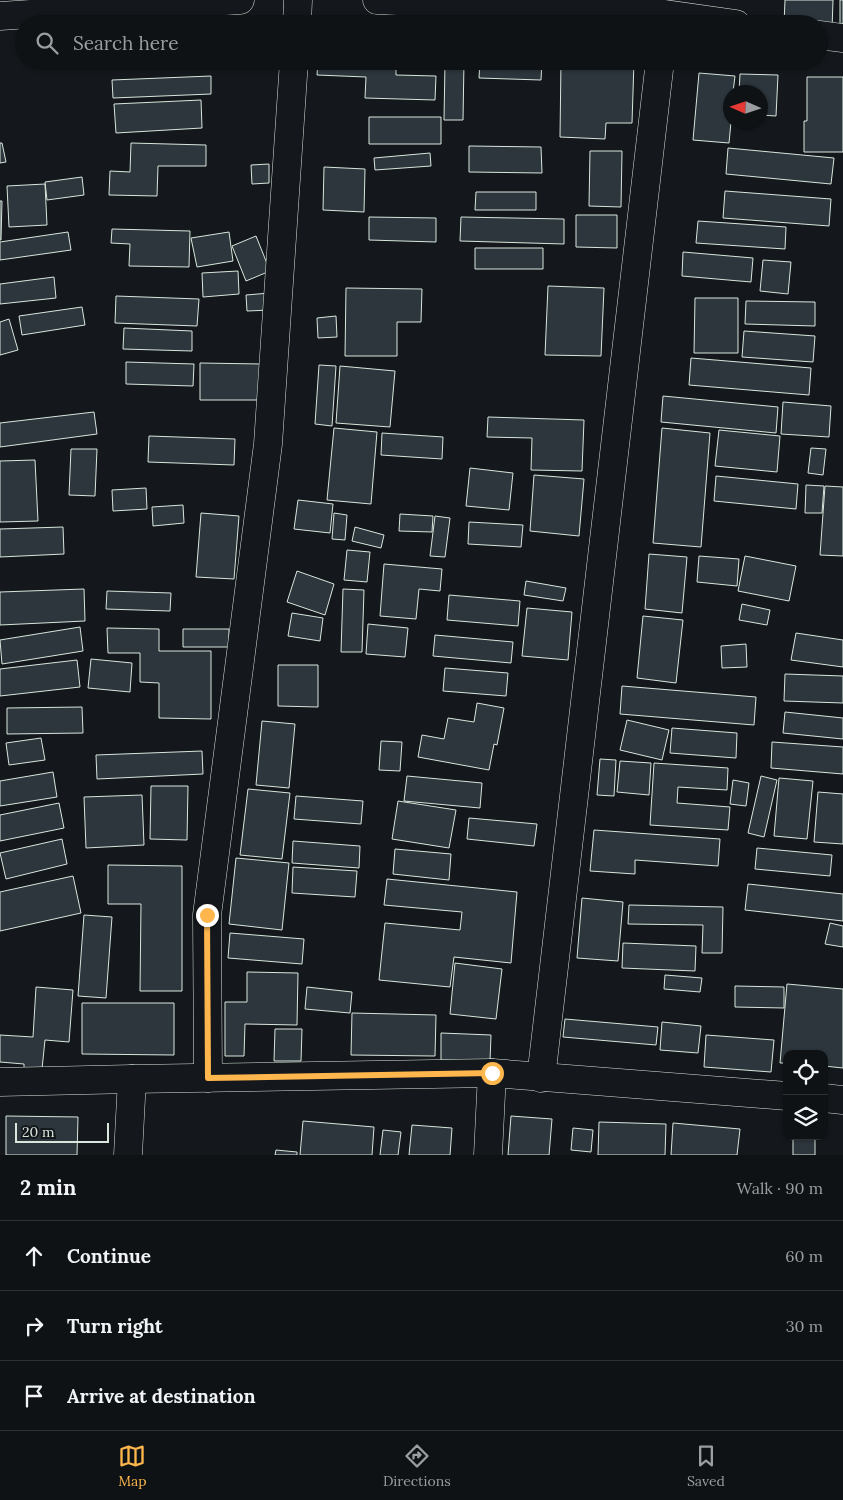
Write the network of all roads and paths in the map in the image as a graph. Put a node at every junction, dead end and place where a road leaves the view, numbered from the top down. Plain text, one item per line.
1 (240, 0) edge
2 (298, 0) edge
3 (377, 0) edge
4 (665, 13) edge
5 (297, 15) edge
6 (678, 15) edge
7 (0, 16) edge
8 (828, 36) edge
9 (843, 38) edge
10 (293, 70) edge
11 (659, 70) edge
12 (492, 1073) junction
13 (208, 1078) junction
14 (540, 1078) junction
15 (132, 1079) junction
16 (0, 1082) edge
17 (783, 1096) edge
18 (828, 1098) edge
19 (843, 1100) edge
20 (128, 1155) edge
21 (488, 1155) edge

1 - 7 street
2 - 5 street
3 - 4 street
4 - 6 street
8 - 9 street
10 - 13 street
11 - 14 street
12 - 13 street
12 - 14 street
12 - 21 street
13 - 15 street
14 - 17 street
15 - 16 street
15 - 20 street
18 - 19 street

